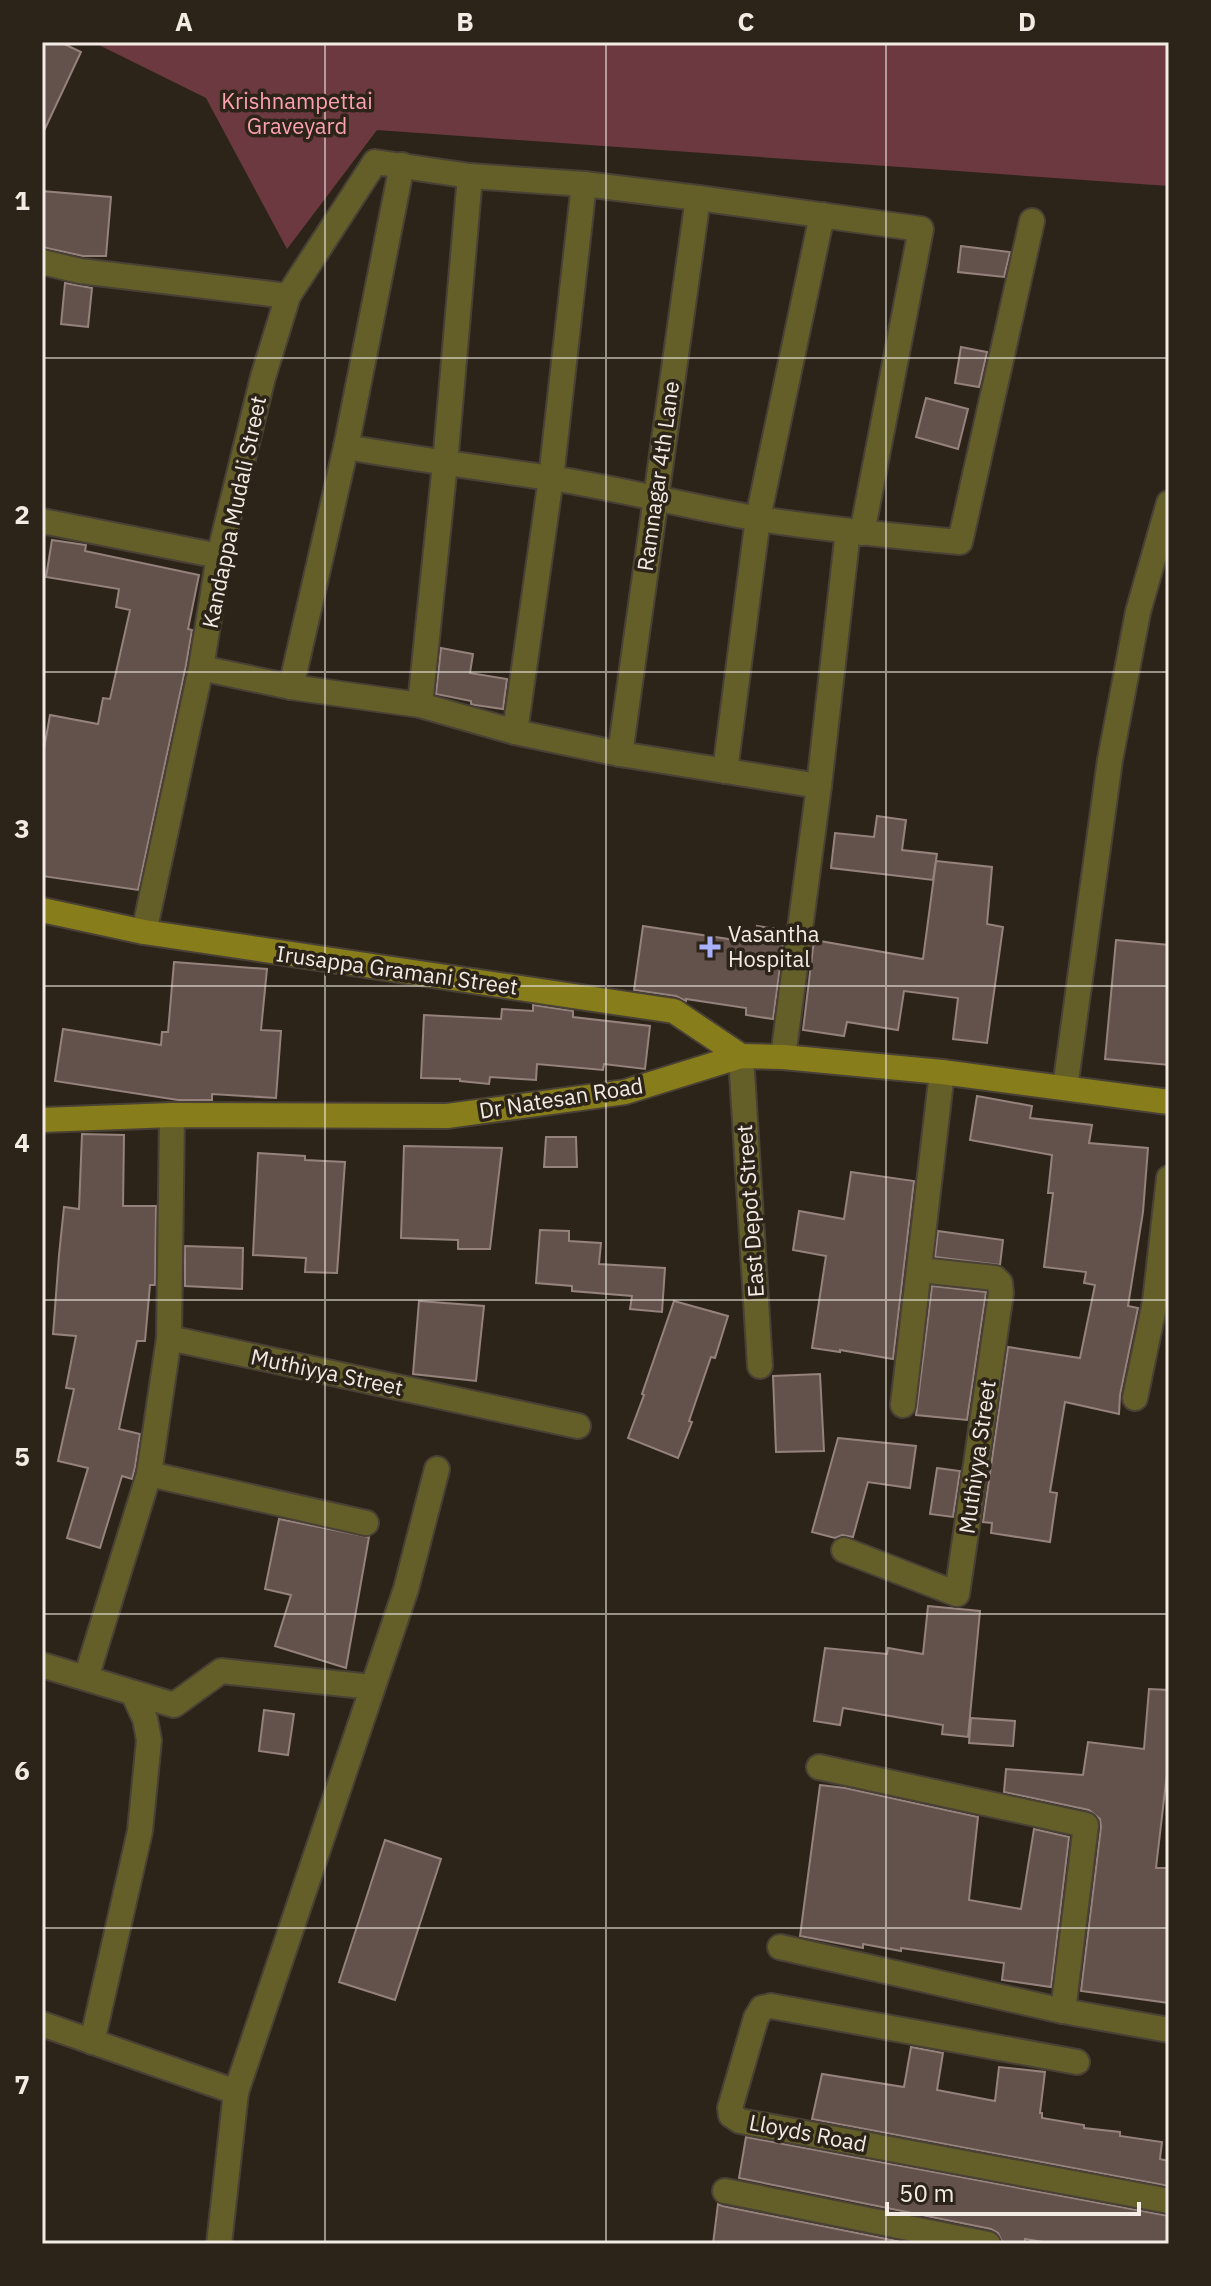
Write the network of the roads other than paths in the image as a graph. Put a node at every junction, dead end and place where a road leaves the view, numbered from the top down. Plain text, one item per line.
1 (402, 165) junction
2 (470, 176) junction
3 (584, 184) junction
4 (698, 198) junction
5 (822, 215) junction
6 (1032, 221) dead end
7 (42, 262) edge
8 (288, 296) junction
9 (346, 447) junction
10 (445, 464) junction
11 (551, 478) junction
12 (655, 497) junction
13 (1169, 503) edge
14 (758, 518) junction
15 (42, 521) edge
16 (855, 532) junction
17 (219, 556) junction
18 (201, 668) junction
19 (291, 687) junction
20 (420, 705) junction
21 (515, 732) junction
22 (620, 754) junction
23 (725, 771) junction
24 (819, 786) junction
25 (42, 910) edge
26 (144, 932) junction
27 (741, 1056) junction
28 (783, 1057) junction
29 (942, 1072) junction
30 (1065, 1088) junction
31 (1169, 1102) edge
32 (172, 1115) junction
33 (42, 1120) edge
34 (1169, 1178) edge
35 (920, 1270) junction
36 (169, 1338) junction
37 (760, 1366) dead end
38 (1135, 1398) dead end
39 (903, 1405) dead end
40 (578, 1426) dead end
41 (437, 1469) dead end
42 (149, 1474) junction
43 (366, 1523) dead end
44 (844, 1550) dead end
45 (42, 1665) edge
46 (86, 1678) junction
47 (372, 1687) junction
48 (133, 1693) junction
49 (819, 1767) dead end
50 (780, 1947) dead end
51 (1063, 2011) junction
52 (42, 2024) edge
53 (1169, 2030) edge
54 (92, 2042) junction
55 (1077, 2062) dead end
56 (236, 2092) junction
57 (725, 2191) dead end
58 (1169, 2201) edge
59 (219, 2244) edge
60 (988, 2244) edge

1 - 2 street
1 - 8 street, Kandappa Mudali Street
1 - 9 street
2 - 3 street
2 - 10 street
3 - 4 street
3 - 11 street
4 - 5 street
4 - 12 street, Ramnagar 4th Lane
5 - 14 street
5 - 16 street
6 - 16 street
7 - 8 street
8 - 17 street, Kandappa Mudali Street
9 - 10 street
9 - 19 street
10 - 11 street
10 - 20 street
11 - 12 street
11 - 21 street
12 - 14 street
12 - 22 street, Ramnagar 4th Lane
13 - 30 street
14 - 16 street
14 - 23 street
15 - 17 street
16 - 24 street
17 - 18 street, Kandappa Mudali Street
18 - 19 street
18 - 26 street, Kandappa Mudali Street
19 - 20 street
20 - 21 street
21 - 22 street
22 - 23 street
23 - 24 street
24 - 28 street
25 - 26 main road, Irusappa Gramani Street
26 - 27 main road, Irusappa Gramani Street
27 - 28 main road, Dr Natesan Road
27 - 32 main road, Dr Natesan Road
27 - 37 street, East Depot Street
28 - 29 main road, Dr Natesan Road
29 - 30 main road, Dr Natesan Road
29 - 35 street
30 - 31 main road, Dr Natesan Road
32 - 33 main road, Dr Natesan Road
32 - 36 street
34 - 38 street
35 - 39 street
35 - 44 street, Muthiyya Street
36 - 40 street, Muthiyya Street
36 - 42 street
41 - 47 street
42 - 43 street
42 - 46 street
45 - 46 street
46 - 48 street
47 - 48 street
47 - 56 street
48 - 54 street
49 - 51 street
50 - 51 street
51 - 53 street
52 - 54 street
54 - 56 street
55 - 58 street, Lloyds Road
56 - 59 street
57 - 60 street

